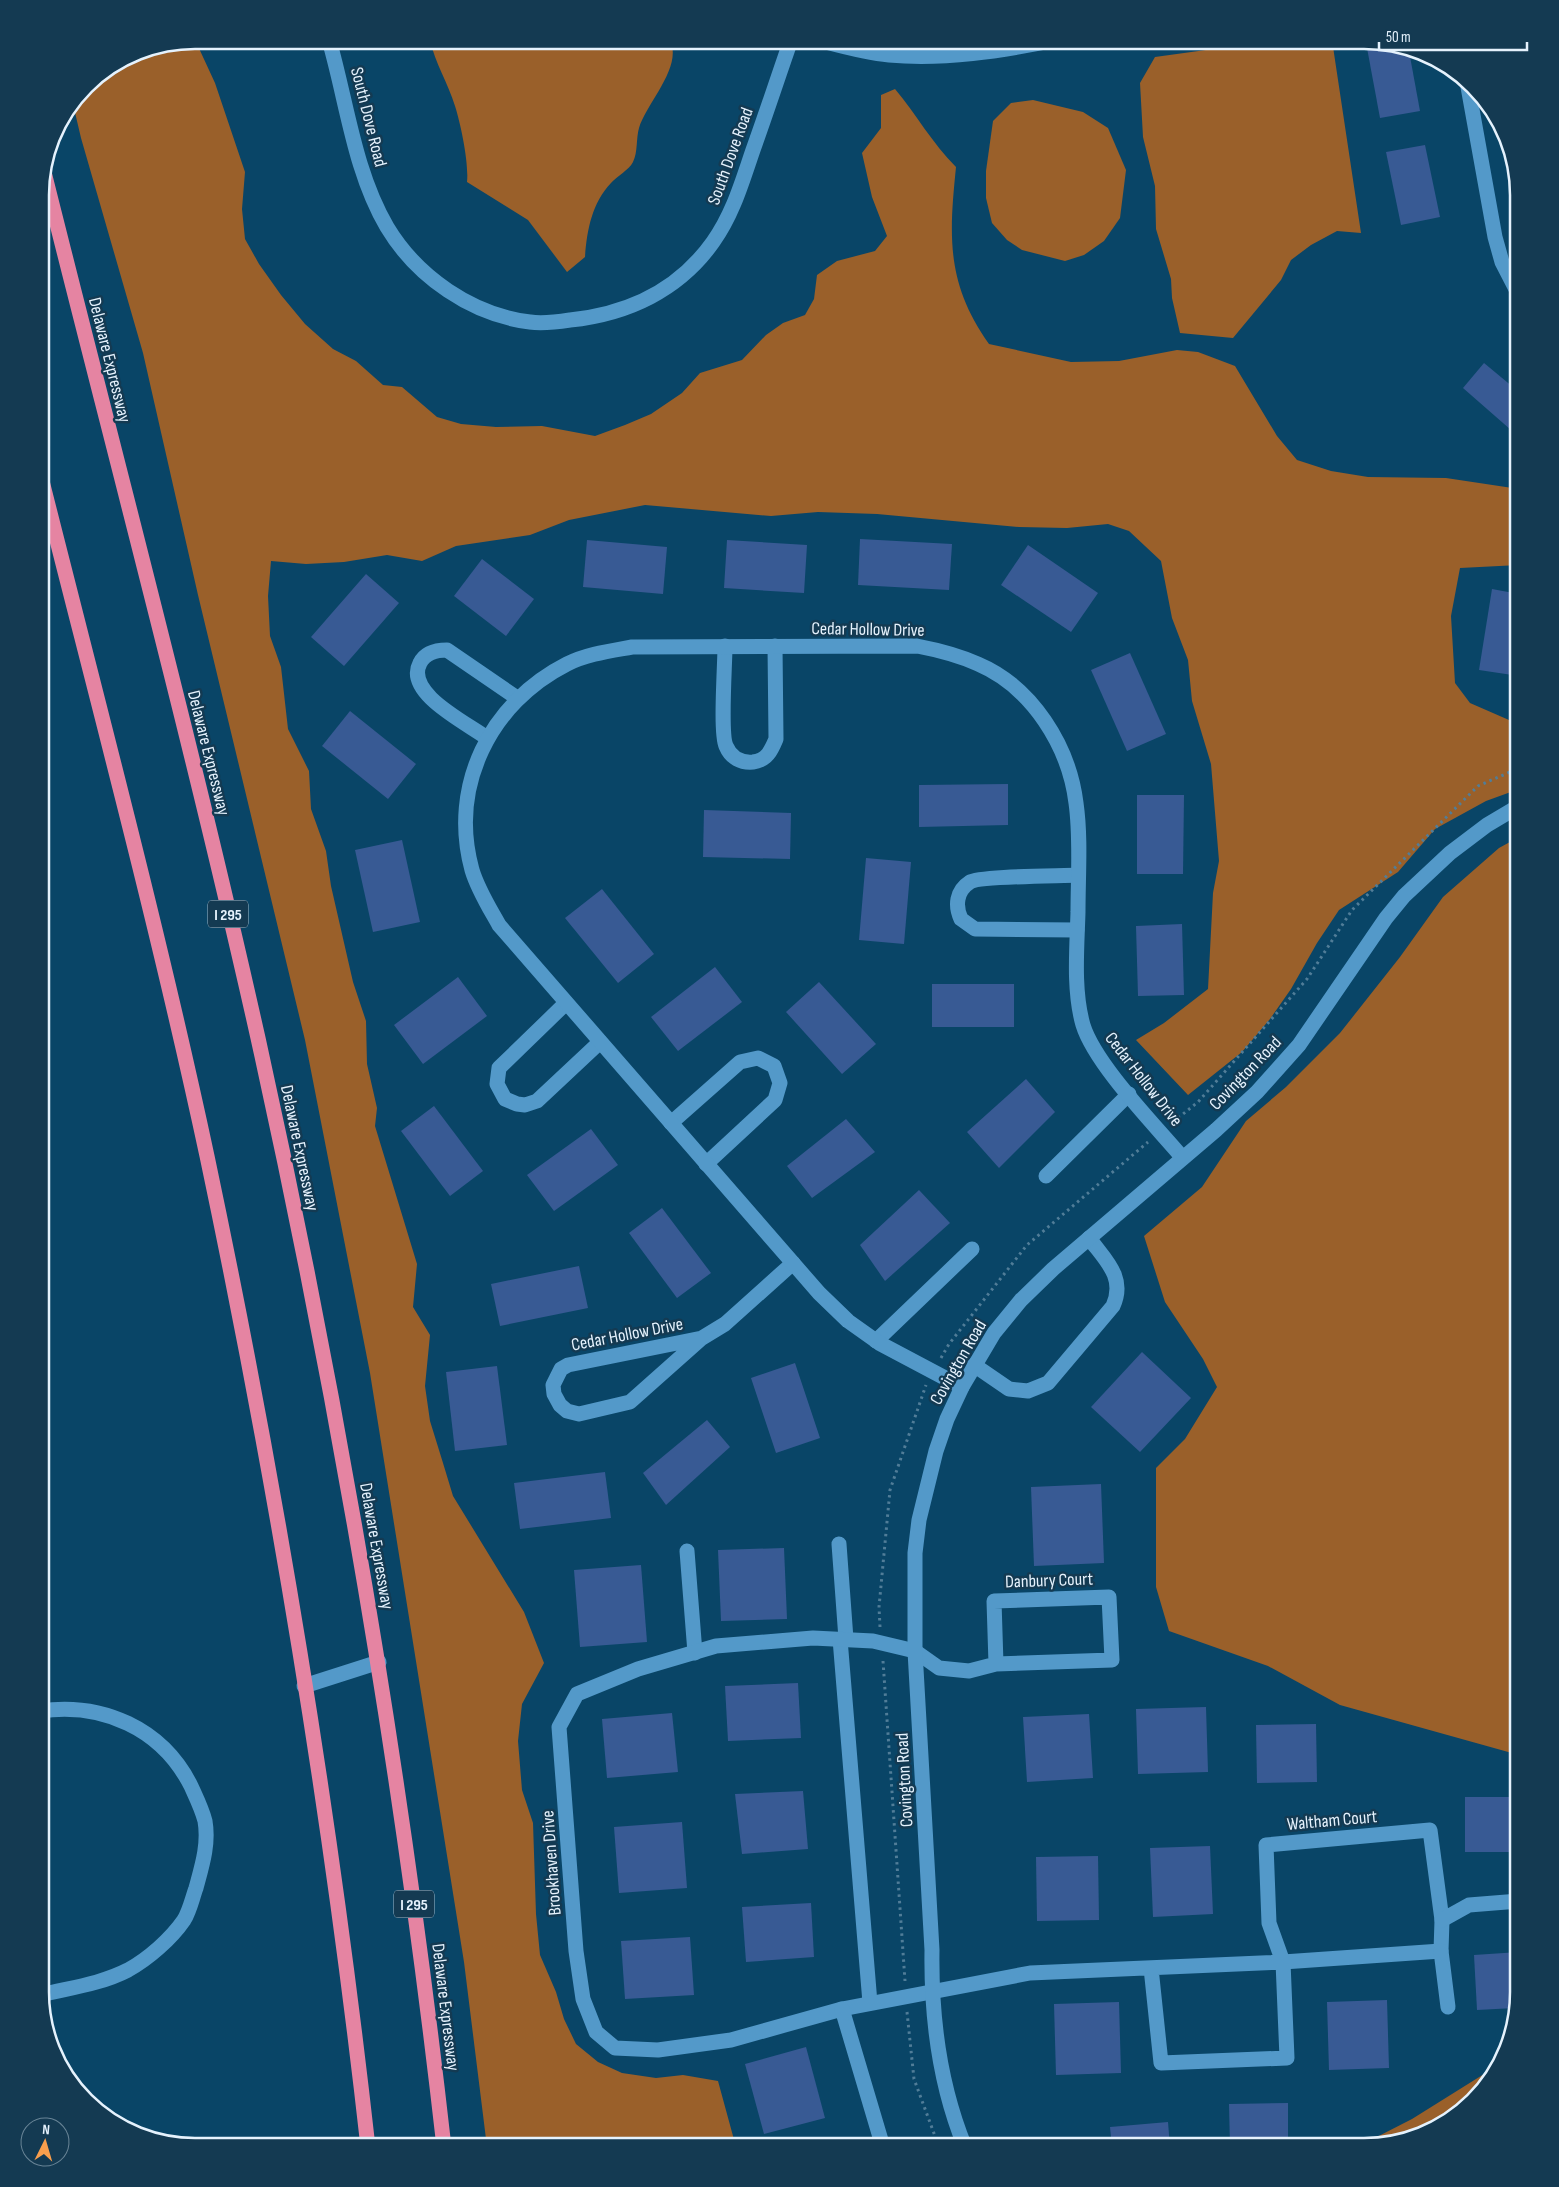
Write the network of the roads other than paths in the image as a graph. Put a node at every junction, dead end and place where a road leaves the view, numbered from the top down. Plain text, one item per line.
1 (331, 49) edge
2 (788, 49) edge
3 (859, 49) edge
4 (999, 49) edge
5 (1469, 95) edge
6 (49, 192) edge
7 (1510, 278) edge
8 (49, 509) edge
9 (725, 646) junction
10 (775, 646) junction
11 (517, 698) junction
12 (487, 738) junction
13 (1510, 811) edge
14 (1078, 875) junction
15 (1077, 930) junction
16 (566, 1002) junction
17 (600, 1042) junction
18 (1129, 1094) junction
19 (672, 1123) junction
20 (1182, 1157) junction
21 (706, 1164) junction
22 (1046, 1176) dead end
23 (1089, 1238) junction
24 (972, 1249) dead end
25 (793, 1264) junction
26 (702, 1338) junction
27 (876, 1341) junction
28 (974, 1365) junction
29 (962, 1386) junction
30 (839, 1544) dead end
31 (687, 1551) dead end
32 (843, 1639) junction
33 (695, 1652) junction
34 (915, 1652) junction
35 (379, 1662) junction
36 (996, 1664) junction
37 (304, 1686) junction
38 (49, 1710) edge
39 (1510, 1902) edge
40 (1442, 1920) junction
41 (1441, 1951) junction
42 (1284, 1962) junction
43 (1151, 1968) junction
44 (932, 1991) junction
45 (49, 1993) edge
46 (870, 2003) junction
47 (1448, 2007) dead end
48 (842, 2008) junction
49 (367, 2138) edge
50 (443, 2138) edge
51 (880, 2138) edge
52 (962, 2138) edge

1 - 2 street, South Dove Road
3 - 4 street
5 - 7 street
6 - 35 highway, Delaware Expressway / I 295
8 - 37 highway
9 - 10 street, Cedar Hollow Drive
9 - 10 street
9 - 11 street, Cedar Hollow Drive
10 - 14 street, Cedar Hollow Drive
11 - 12 street, Cedar Hollow Drive
11 - 12 street
12 - 16 street, Cedar Hollow Drive
13 - 20 street, Covington Road
14 - 15 street, Cedar Hollow Drive
14 - 15 street
15 - 18 street, Cedar Hollow Drive
16 - 17 street, Cedar Hollow Drive
16 - 17 street
17 - 19 street, Cedar Hollow Drive
18 - 20 street, Cedar Hollow Drive
18 - 22 street
19 - 21 street, Cedar Hollow Drive
19 - 21 street
20 - 23 street, Covington Road
21 - 25 street, Cedar Hollow Drive
23 - 28 street, Covington Road
23 - 28 street
24 - 27 street
25 - 26 street, Cedar Hollow Drive
25 - 27 street, Cedar Hollow Drive
26 - 26 street, Cedar Hollow Drive
27 - 29 street, Cedar Hollow Drive
28 - 29 street, Covington Road
29 - 34 street, Covington Road
30 - 32 street
31 - 33 street
32 - 33 street, Brookhaven Drive
32 - 34 street, Brookhaven Drive
32 - 46 street
33 - 48 street, Brookhaven Drive
34 - 36 street, Danbury Court
34 - 44 street, Covington Road
35 - 37 street
35 - 50 highway, Delaware Expressway / I 295
36 - 36 street, Danbury Court
37 - 49 highway
38 - 45 street
39 - 40 street
40 - 41 street, Waltham Court
40 - 42 street, Waltham Court
41 - 42 street
41 - 47 street, Waltham Court
42 - 43 street
42 - 43 street, Waltham Court
43 - 44 street
44 - 46 street, Brookhaven Drive
44 - 52 street, Covington Road
46 - 48 street, Brookhaven Drive
48 - 51 street

